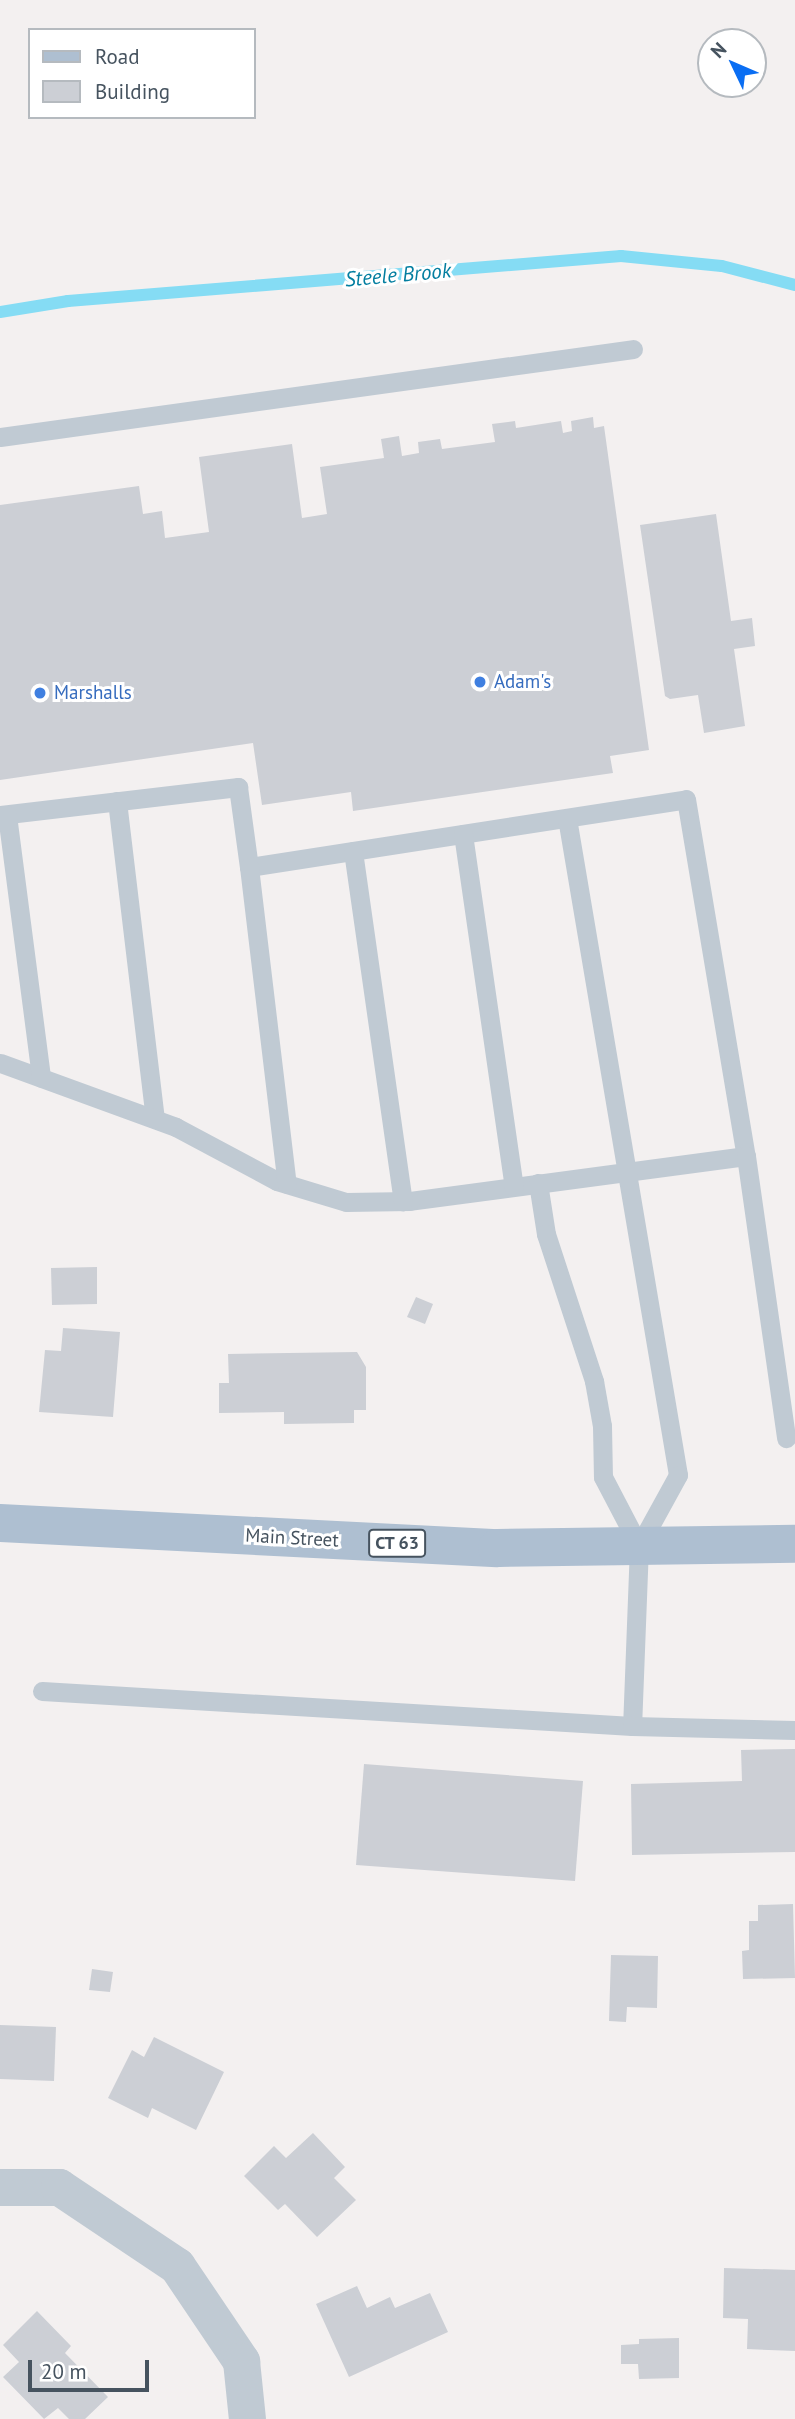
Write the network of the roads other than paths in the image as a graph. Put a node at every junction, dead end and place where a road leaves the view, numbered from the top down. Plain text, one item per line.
1 (633, 349) dead end
2 (0, 437) edge
3 (117, 801) junction
4 (4, 815) edge
5 (567, 818) junction
6 (463, 834) junction
7 (353, 851) junction
8 (249, 867) junction
9 (0, 1063) edge
10 (41, 1078) junction
11 (155, 1119) junction
12 (746, 1156) junction
13 (625, 1171) junction
14 (538, 1183) junction
15 (287, 1184) junction
16 (514, 1186) junction
17 (403, 1201) junction
18 (786, 1438) dead end
19 (0, 1522) edge
20 (795, 1544) edge
21 (639, 1546) junction
22 (42, 1691) dead end
23 (632, 1726) junction
24 (795, 1730) edge
25 (0, 2187) edge
26 (247, 2419) edge

1 - 2 lane
3 - 4 lane
3 - 8 lane
3 - 11 lane
4 - 10 lane
5 - 6 lane
5 - 12 lane
5 - 13 lane
6 - 7 lane
6 - 16 lane
7 - 8 lane
7 - 17 lane
8 - 15 lane
9 - 10 lane
10 - 11 lane
11 - 15 lane
12 - 13 lane
12 - 18 lane
13 - 14 lane
13 - 21 lane
14 - 16 lane
14 - 21 lane
15 - 17 lane
16 - 17 lane
19 - 21 main road, Main Street / CT 63
20 - 21 main road, Main Street / CT 63
21 - 23 lane
22 - 23 lane
23 - 24 lane
25 - 26 street

